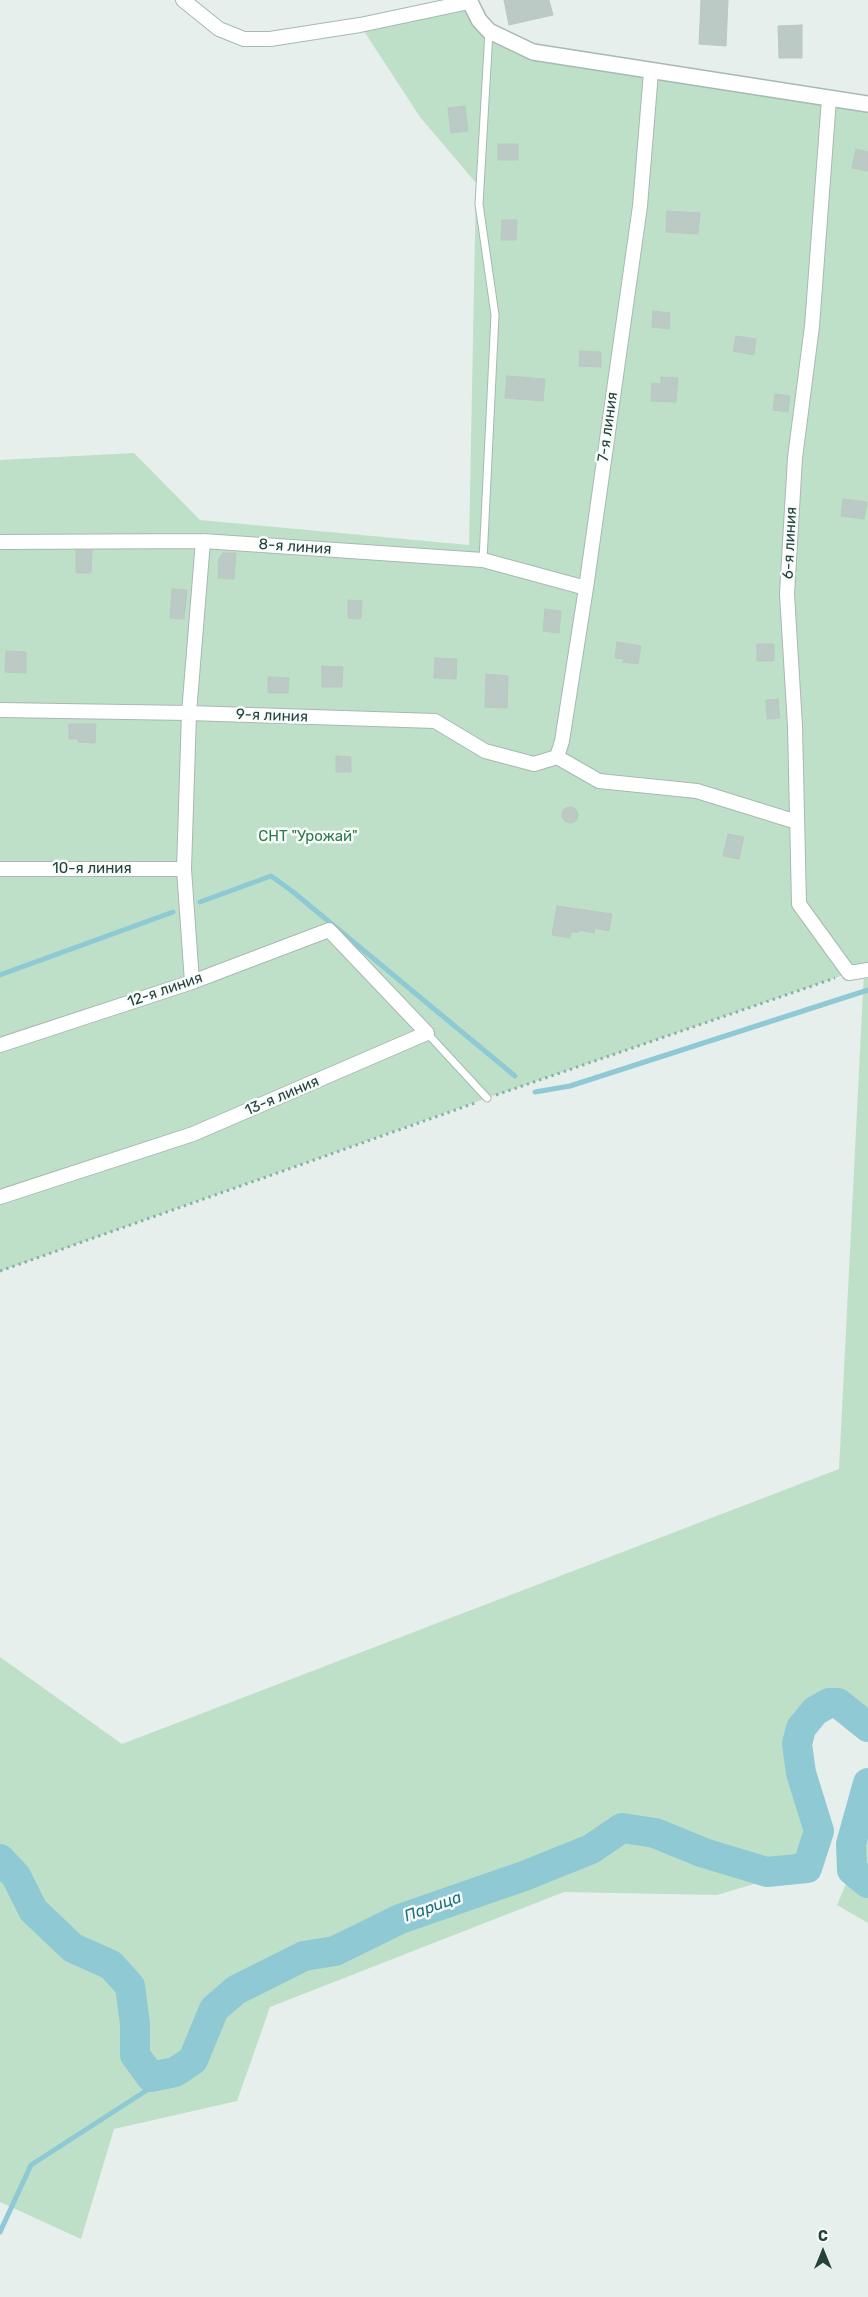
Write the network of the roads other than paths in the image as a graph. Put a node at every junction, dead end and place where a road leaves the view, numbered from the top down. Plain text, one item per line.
1 (182, 0) edge
2 (469, 1) edge
3 (489, 31) junction
4 (651, 72) junction
5 (829, 99) junction
6 (868, 104) edge
7 (203, 541) junction
8 (0, 542) edge
9 (483, 560) junction
10 (586, 588) junction
11 (0, 710) edge
12 (189, 713) junction
13 (557, 757) junction
14 (797, 822) junction
15 (0, 869) edge
16 (184, 869) junction
17 (868, 970) edge
18 (192, 982) junction
19 (427, 1033) junction
20 (0, 1044) edge
21 (487, 1098) road end
22 (0, 1197) edge

1 - 2 street
2 - 3 street
3 - 4 street
3 - 9 lane
4 - 5 street
4 - 10 street, 7-я линия
5 - 6 street
5 - 14 street, 6-я линия
7 - 8 street, 8-я линия
7 - 9 street, 8-я линия
7 - 12 street
9 - 10 street, 8-я линия
10 - 13 street, 7-я линия
11 - 12 street, 9-я линия
12 - 13 street, 9-я линия
12 - 16 street
13 - 14 street
14 - 17 street, 6-я линия
15 - 16 street, 10-я линия
16 - 18 street
18 - 19 street, 12-я линия
18 - 20 street, 12-я линия
19 - 21 lane
19 - 22 street, 13-я линия

